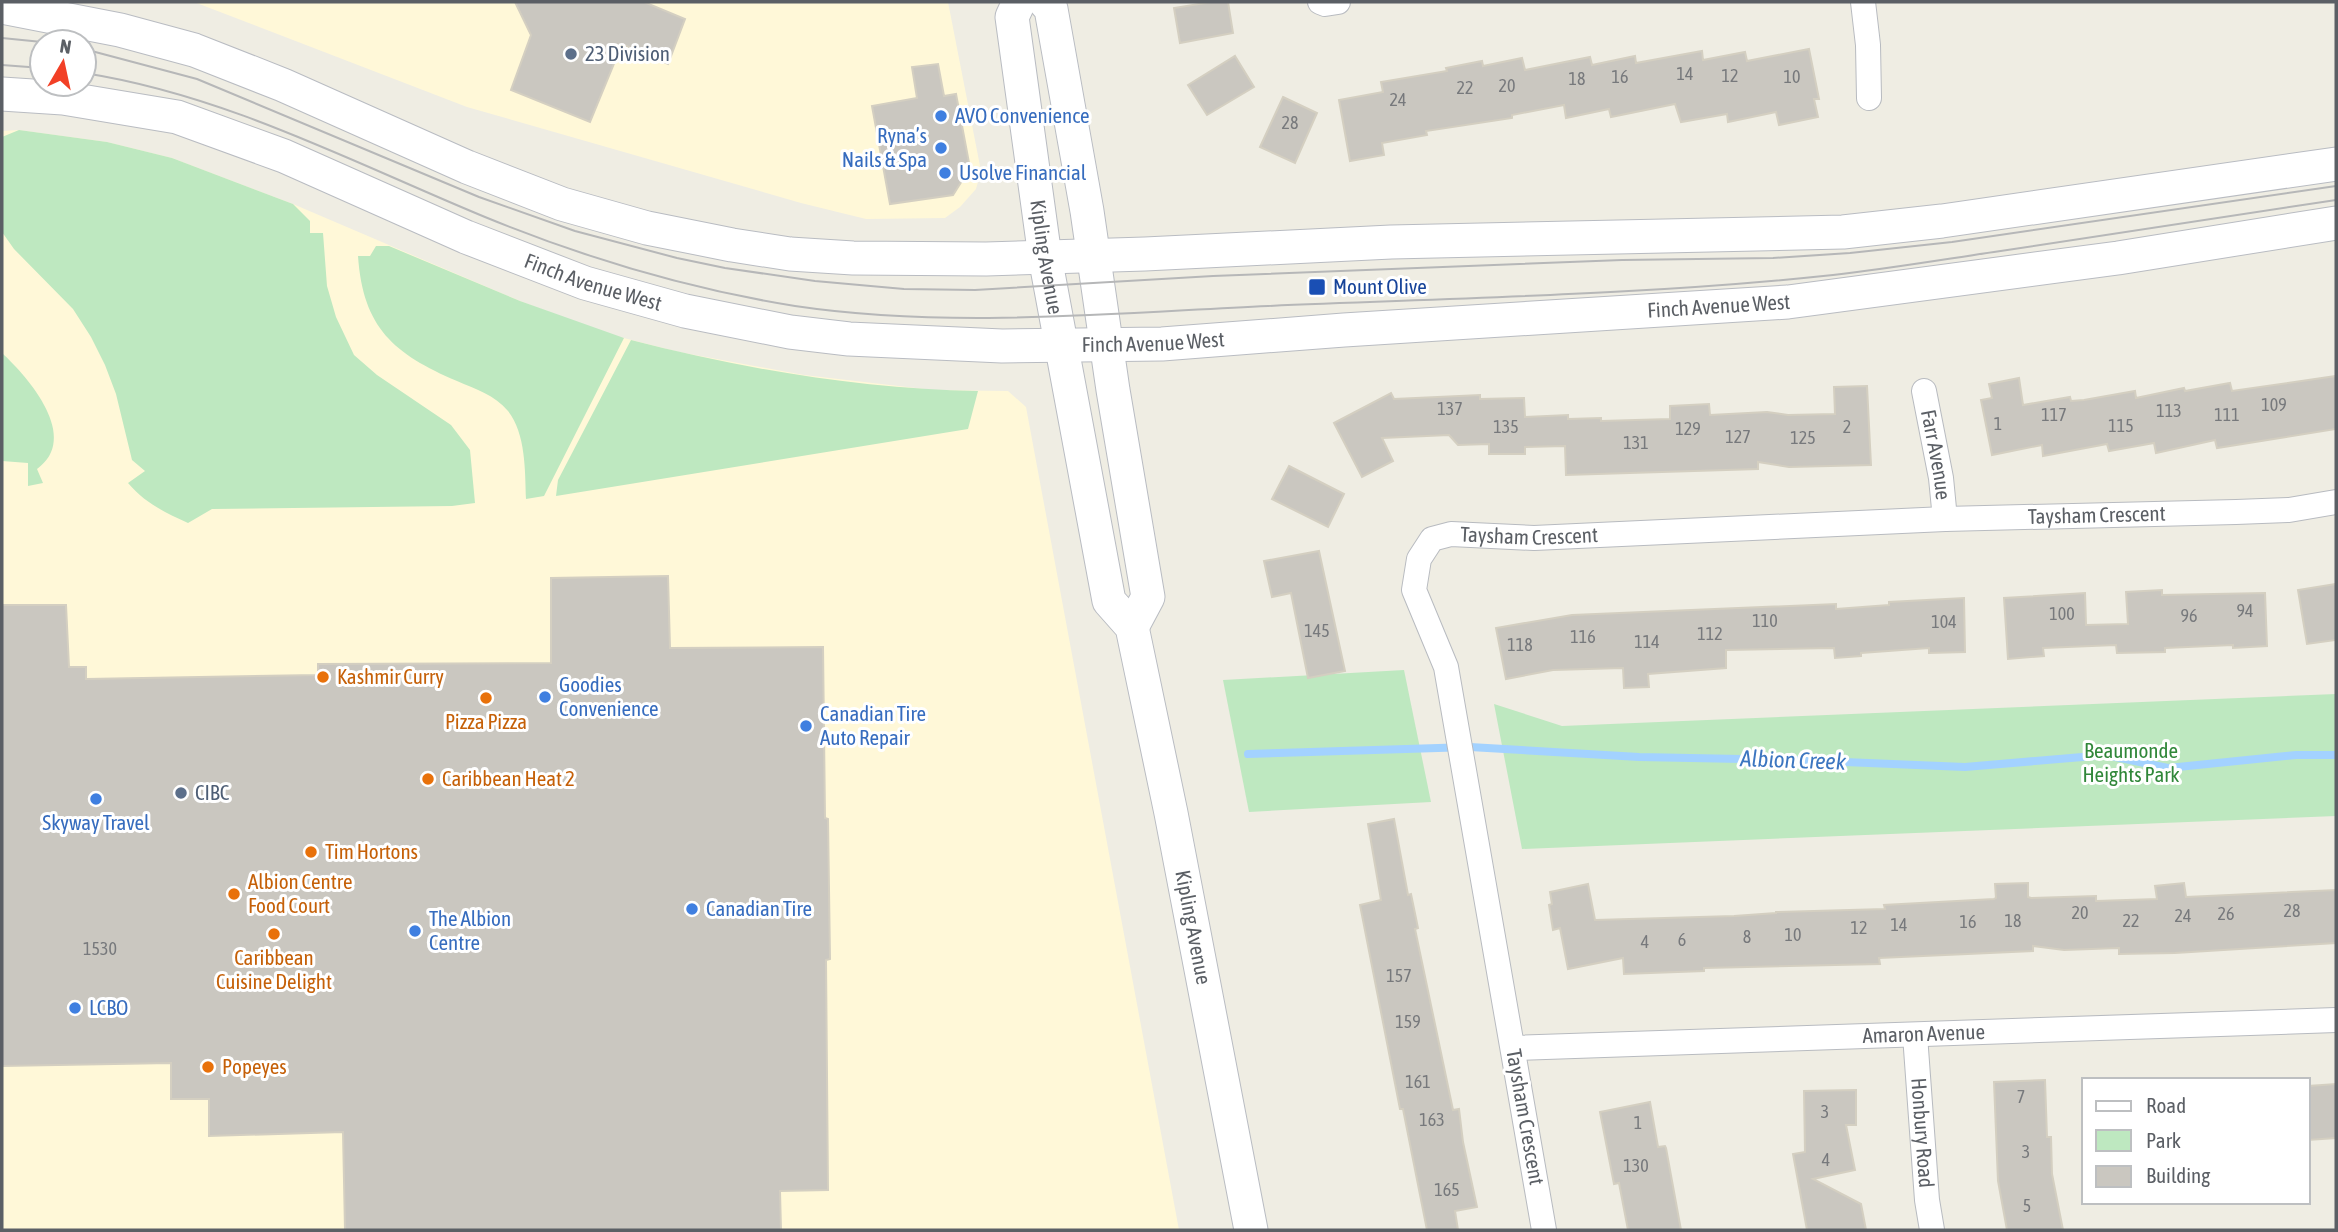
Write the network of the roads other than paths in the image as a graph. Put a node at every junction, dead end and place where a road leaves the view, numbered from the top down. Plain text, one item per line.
1 (1019, 2) edge
2 (1045, 2) edge
3 (1320, 2) edge
4 (1338, 2) edge
5 (1863, 2) edge
6 (2, 6) edge
7 (2, 94) edge
8 (1869, 98) dead end
9 (2336, 164) edge
10 (2336, 223) edge
11 (1045, 257) junction
12 (1094, 257) junction
13 (1062, 345) junction
14 (1106, 345) junction
15 (1924, 391) dead end
16 (2336, 502) edge
17 (1945, 519) junction
18 (1132, 627) junction
19 (2336, 1020) edge
20 (1915, 1035) junction
21 (1513, 1048) junction
22 (1251, 1230) edge
23 (1544, 1230) edge
24 (1932, 1230) edge

1 - 11 main road, Kipling Avenue
2 - 12 main road
3 - 4 street
5 - 8 street
6 - 11 main road
7 - 13 main road, Finch Avenue West
9 - 12 main road
10 - 14 main road, Finch Avenue West
11 - 12 main road
11 - 13 main road, Kipling Avenue
12 - 14 main road
13 - 14 main road, Finch Avenue West
13 - 18 main road, Kipling Avenue
14 - 18 main road
15 - 17 street, Farr Avenue
16 - 17 street, Taysham Crescent
17 - 21 street, Taysham Crescent
18 - 22 main road, Kipling Avenue
19 - 20 street, Amaron Avenue
20 - 21 street, Amaron Avenue
20 - 24 street, Honbury Road
21 - 23 street, Taysham Crescent

